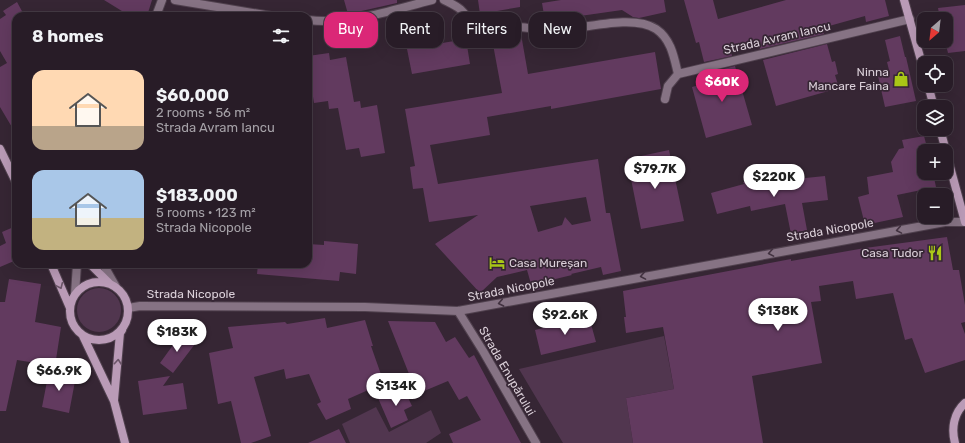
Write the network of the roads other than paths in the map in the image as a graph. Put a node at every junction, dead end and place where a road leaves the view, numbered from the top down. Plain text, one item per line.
1 (162, 0) edge
2 (174, 0) edge
3 (432, 0) edge
4 (444, 0) edge
5 (904, 0) edge
6 (158, 12) edge
7 (247, 12) edge
8 (910, 19) junction
9 (312, 20) edge
10 (920, 56) edge
11 (678, 74) junction
12 (665, 98) dead end
13 (0, 149) edge
14 (12, 174) edge
15 (953, 178) edge
16 (965, 222) edge
17 (53, 268) edge
18 (77, 268) edge
19 (94, 268) edge
20 (105, 268) edge
21 (113, 286) junction
22 (75, 294) junction
23 (70, 308) junction
24 (128, 308) junction
25 (458, 311) junction
26 (126, 325) junction
27 (83, 336) junction
28 (114, 401) junction
29 (965, 403) edge
30 (125, 443) edge
31 (536, 443) edge
32 (955, 443) edge

1 - 6 street
2 - 7 street
3 - 9 street
4 - 11 street
5 - 8 street
8 - 10 street
8 - 11 street, Strada Avram Iancu
11 - 12 street
13 - 14 street
15 - 16 street
16 -> 25 street, Strada Nicopole
17 -> 23 street
18 - 22 street
19 - 21 street
20 - 21 street
21 - 22 street
21 - 24 street
22 - 23 street
23 - 27 street
24 - 25 street, Strada Nicopole
24 - 26 street
25 - 31 street, Strada Enupărului
26 - 27 street
28 -> 26 street
27 - 28 street
28 - 30 street
29 - 32 street

